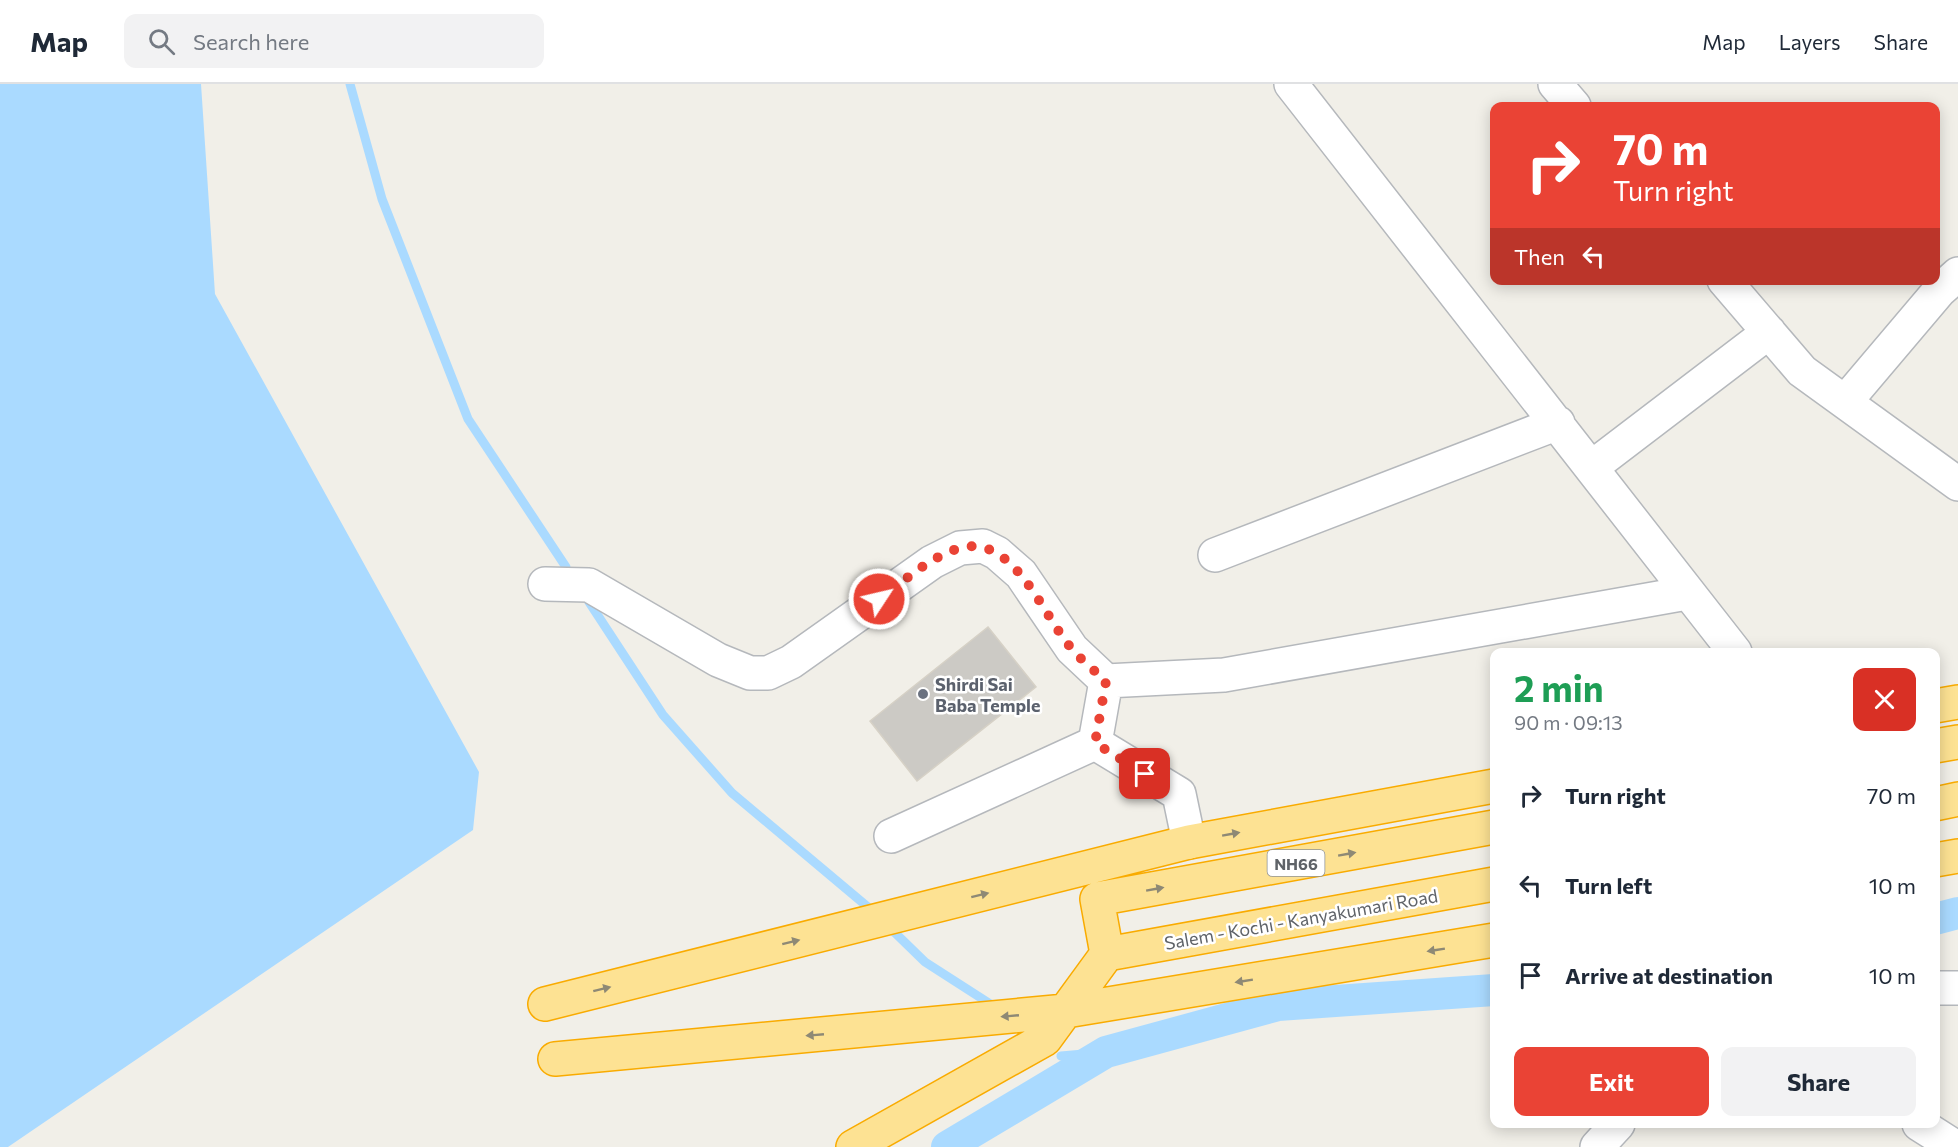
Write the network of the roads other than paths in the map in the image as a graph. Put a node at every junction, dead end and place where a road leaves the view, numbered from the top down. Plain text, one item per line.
1 (1555, 84) edge
2 (1305, 89) edge
3 (1571, 102) edge
4 (1958, 274) edge
5 (1728, 285) edge
6 (1769, 332) junction
7 (1845, 402) junction
8 (1558, 423) junction
9 (1592, 466) junction
10 (1958, 484) edge
11 (1215, 555) dead end
12 (545, 584) dead end
13 (1687, 593) junction
14 (1732, 648) edge
15 (1106, 681) junction
16 (1958, 702) edge
17 (1940, 705) edge
18 (1958, 742) edge
19 (1095, 743) junction
20 (1940, 745) edge
21 (1490, 787) edge
22 (1958, 799) edge
23 (1940, 803) edge
24 (1490, 828) edge
25 (891, 836) dead end
26 (1189, 842) junction
27 (1958, 856) edge
28 (1940, 859) edge
29 (1490, 885) edge
30 (1490, 941) edge
31 (1107, 954) junction
32 (1940, 988) edge
33 (1958, 988) edge
34 (545, 1004) dead end
35 (1066, 1011) junction
36 (555, 1059) dead end
37 (1614, 1128) edge
38 (1925, 1128) edge
39 (853, 1147) edge
40 (1597, 1147) edge
41 (1955, 1147) edge

1 - 3 street
2 - 8 street
4 - 7 street
5 - 6 street
6 - 7 street
6 - 9 street
7 - 10 street
8 - 9 street
8 - 11 street
9 - 13 street
12 - 15 street
13 - 14 street
13 - 15 street
15 - 19 street
16 - 17 highway
18 - 20 highway
19 - 25 street
19 - 26 street
26 -> 21 highway
22 - 23 highway
31 -> 24 highway, NH66
34 -> 26 highway
27 - 28 highway
29 - 31 highway, Salem - Kochi - Kanyakumari Road
30 -> 35 highway
31 - 35 highway
32 - 33 street
35 -> 36 highway
35 - 39 highway
37 - 40 street
38 - 41 street

